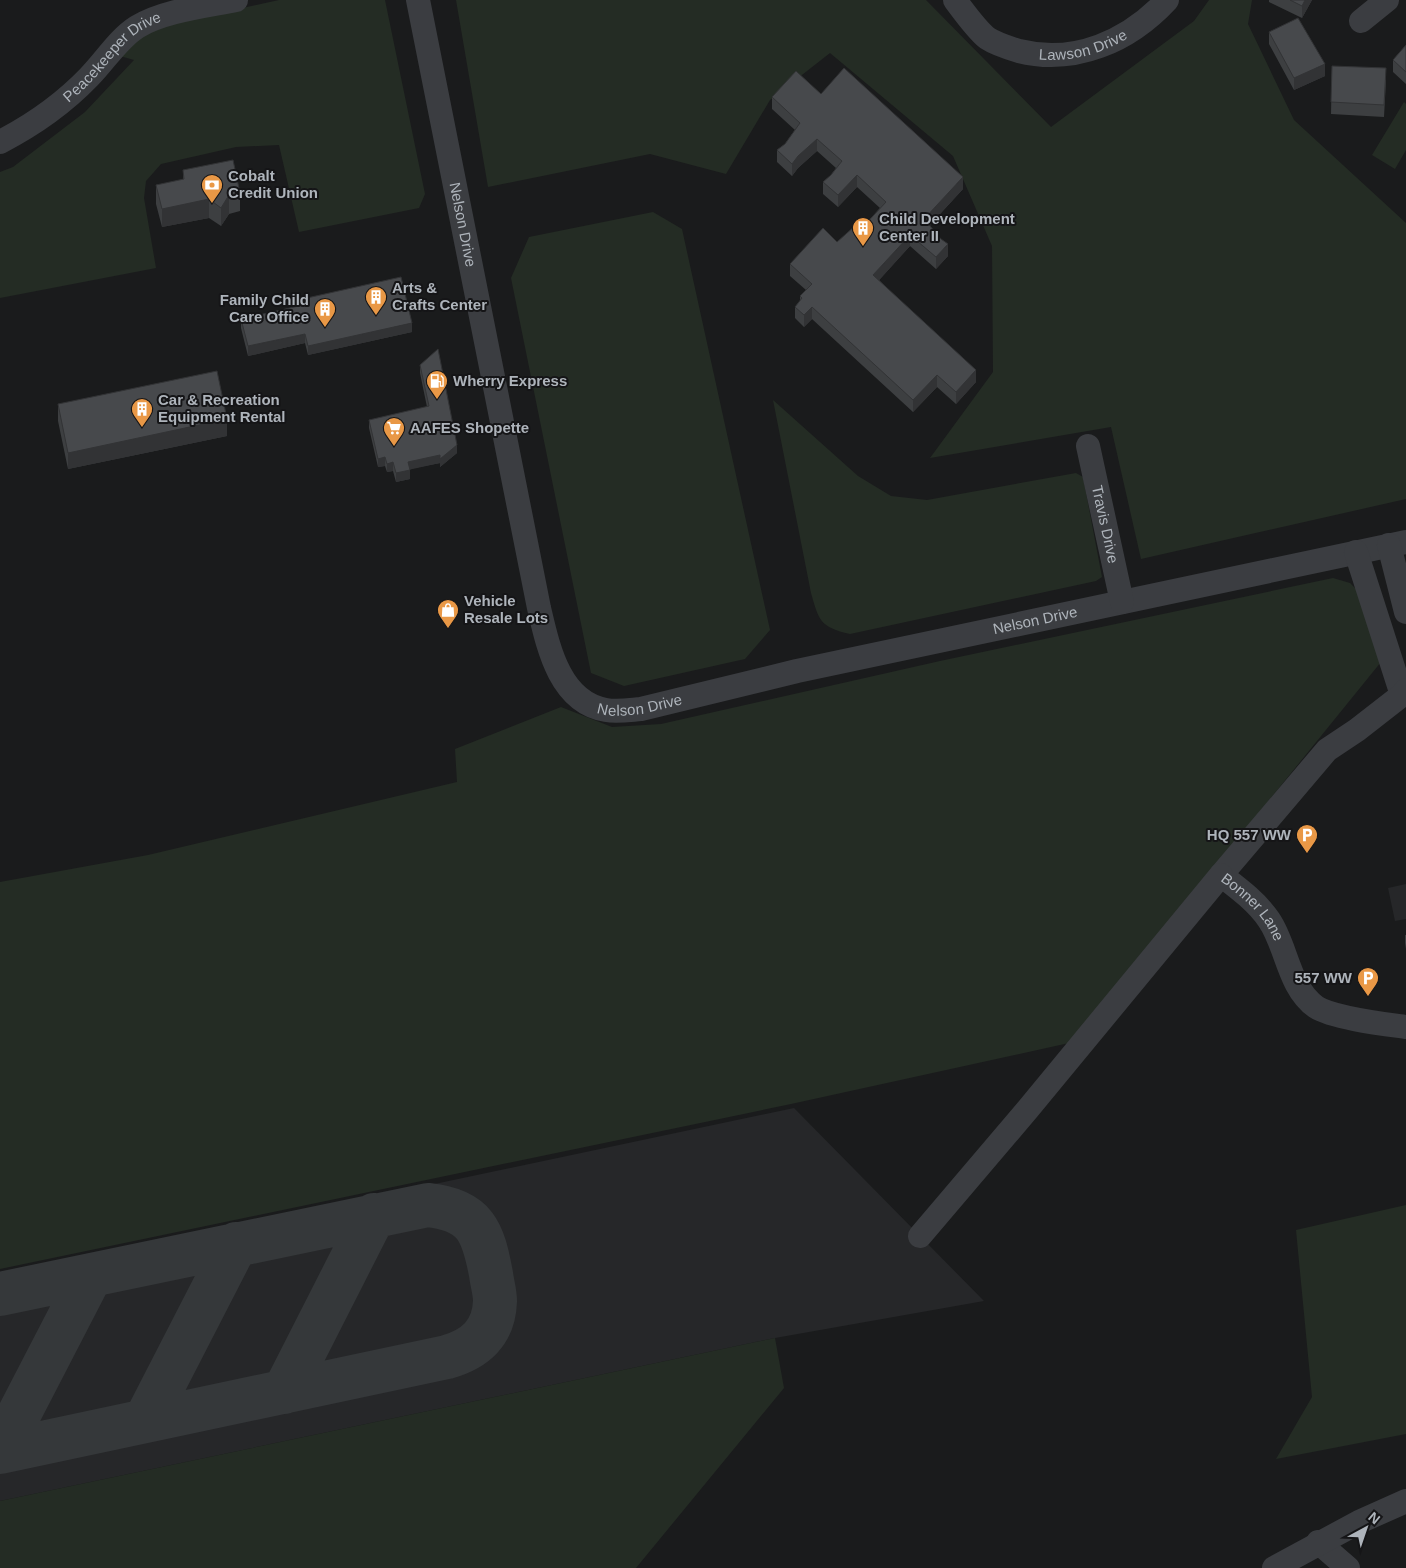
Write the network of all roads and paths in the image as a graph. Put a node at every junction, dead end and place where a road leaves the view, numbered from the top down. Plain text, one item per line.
1 (236, 0) edge
2 (418, 0) edge
3 (955, 0) edge
4 (1386, 0) edge
5 (1165, 1) edge
6 (193, 4) edge
7 (1361, 21) dead end
8 (0, 142) edge
9 (1088, 446) dead end
10 (1398, 543) edge
11 (1356, 552) junction
12 (1122, 602) junction
13 (1406, 612) edge
14 (1404, 692) edge
15 (1221, 875) junction
16 (1406, 1027) edge
17 (920, 1236) dead end
18 (1406, 1501) edge
19 (1318, 1542) junction
20 (1274, 1568) edge
21 (1348, 1568) edge

1 - 6 street, Peacekeeper Drive
2 - 12 street, Nelson Drive
3 - 5 street, Lawson Drive
4 - 7 street
6 - 8 street, Peacekeeper Drive
9 - 12 street, Travis Drive
10 - 11 street, Nelson Drive
10 - 13 street
11 - 12 street, Nelson Drive
11 - 14 street, Bonner Lane
14 - 15 street, Bonner Lane
15 - 16 street, Bonner Lane
15 - 17 street
18 - 19 street
19 - 20 street
19 - 21 street

